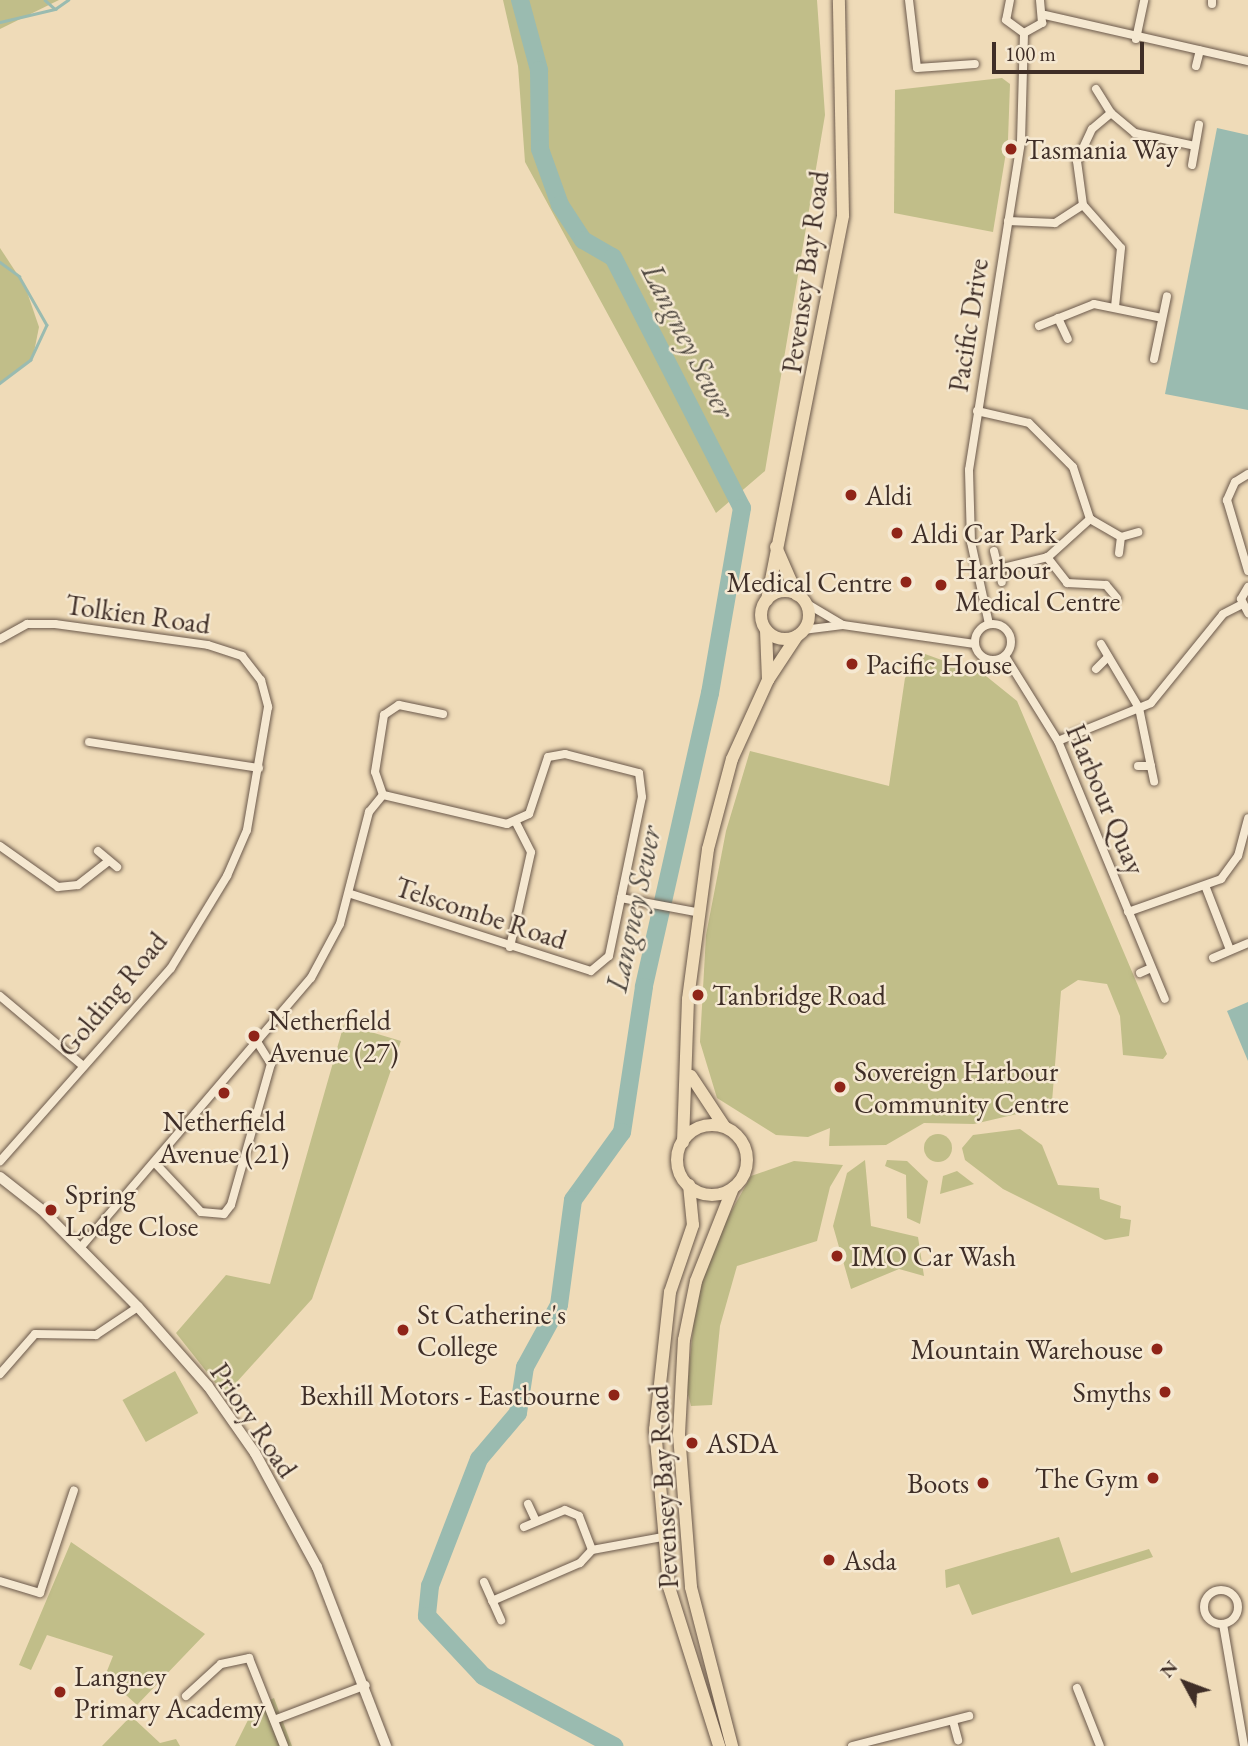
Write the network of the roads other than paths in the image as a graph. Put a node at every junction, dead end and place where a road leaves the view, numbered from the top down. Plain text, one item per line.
1 (839, 0) edge
2 (909, 0) edge
3 (1010, 0) edge
4 (1040, 0) edge
5 (1144, 0) edge
6 (1045, 15) junction
7 (1024, 33) junction
8 (1136, 39) junction
9 (1200, 50) junction
10 (1248, 61) edge
11 (975, 64) dead end
12 (1196, 66) dead end
13 (1096, 89) dead end
14 (1111, 113) junction
15 (1199, 125) dead end
16 (1195, 146) junction
17 (1192, 165) dead end
18 (1083, 205) junction
19 (1008, 221) junction
20 (1167, 296) dead end
21 (1115, 307) junction
22 (1058, 317) junction
23 (1162, 318) junction
24 (1039, 326) dead end
25 (1068, 339) dead end
26 (1154, 359) dead end
27 (977, 411) junction
28 (1248, 474) edge
29 (1090, 519) junction
30 (1138, 532) dead end
31 (1121, 537) junction
32 (776, 546) junction
33 (995, 551) dead end
34 (1119, 553) dead end
35 (1047, 557) junction
36 (999, 569) junction
37 (1248, 571) edge
38 (1002, 582) dead end
39 (1248, 587) edge
40 (800, 598) junction
41 (1117, 598) dead end
42 (767, 600) junction
43 (1241, 605) junction
44 (1248, 614) edge
45 (989, 624) junction
46 (843, 625) junction
47 (766, 630) junction
48 (800, 633) junction
49 (0, 639) edge
50 (975, 644) junction
51 (1101, 644) dead end
52 (1005, 656) junction
53 (1108, 657) junction
54 (1096, 669) dead end
55 (261, 680) joint
56 (768, 680) junction
57 (1139, 708) junction
58 (443, 714) dead end
59 (1058, 741) junction
60 (89, 742) dead end
61 (1138, 766) dead end
62 (1151, 766) junction
63 (259, 768) junction
64 (1154, 781) dead end
65 (383, 795) junction
66 (1248, 818) edge
67 (516, 823) junction
68 (0, 846) edge
69 (98, 851) dead end
70 (109, 861) junction
71 (117, 867) dead end
72 (1206, 888) junction
73 (351, 894) junction
74 (621, 898) junction
75 (696, 912) junction
76 (1128, 912) junction
77 (1248, 943) edge
78 (510, 947) junction
79 (1230, 950) junction
80 (1213, 958) dead end
81 (1152, 968) junction
82 (1140, 974) dead end
83 (0, 996) edge
84 (1165, 999) dead end
85 (258, 1042) junction
86 (82, 1065) junction
87 (690, 1073) junction
88 (724, 1126) junction
89 (683, 1142) junction
90 (0, 1161) edge
91 (155, 1163) junction
92 (0, 1177) edge
93 (689, 1185) junction
94 (733, 1188) junction
95 (81, 1247) junction
96 (138, 1307) junction
97 (0, 1374) edge
98 (74, 1490) dead end
99 (528, 1504) dead end
100 (536, 1521) junction
101 (524, 1527) dead end
102 (662, 1537) junction
103 (592, 1550) junction
104 (0, 1581) edge
105 (484, 1582) dead end
106 (492, 1601) junction
107 (1243, 1606) edge
108 (501, 1620) dead end
109 (1223, 1624) junction
110 (366, 1685) junction
111 (1077, 1688) dead end
112 (186, 1696) dead end
113 (969, 1716) dead end
114 (274, 1720) junction
115 (953, 1721) junction
116 (958, 1740) dead end
117 (893, 1741) edge
118 (284, 1746) edge
119 (386, 1746) edge
120 (719, 1746) edge
121 (732, 1746) edge
122 (852, 1746) edge
123 (1100, 1746) edge
124 (1244, 1746) edge

1 - 32 main road, Pevensey Bay Road
2 - 11 street
3 - 7 street
4 - 6 street
5 - 8 street
6 - 7 street
6 - 8 street
7 - 19 street, Pacific Drive
8 - 9 street
9 - 10 street
9 - 12 street
13 - 14 street
14 - 16 street
14 - 18 street
15 - 16 street
16 - 17 street
18 - 19 street
18 - 21 street
19 - 27 street, Pacific Drive
20 - 23 street
21 - 22 street
21 - 23 street
22 - 24 street
22 - 25 street
23 - 26 street
27 - 29 street
27 - 45 street, Pacific Drive
28 - 37 street
29 - 31 street
29 - 35 street
30 - 31 street
31 - 34 street
32 - 40 main road
32 - 42 main road, Pevensey Bay Road
33 - 36 street
35 - 36 street
35 - 41 street
36 - 38 street
39 - 43 street
40 - 42 main road
40 - 46 street
40 - 48 main road
42 - 47 main road
43 - 44 street
43 - 57 street
45 - 50 street
45 - 52 street, Harbour Quay
46 - 48 street
46 - 50 street
47 - 48 main road
47 - 56 main road
48 - 56 main road
49 - 55 street, Tolkien Road
50 - 52 street
51 - 53 street
52 - 59 street, Harbour Quay
53 - 54 street
53 - 57 street
55 - 63 street, Golding Road
56 - 75 main road
57 - 59 street
57 - 62 street
58 - 65 street
59 - 76 street, Harbour Quay
60 - 63 street
61 - 62 street
62 - 64 street
63 - 86 street, Golding Road
65 - 67 street
65 - 73 street
66 - 72 street
67 - 74 street
67 - 78 street
68 - 70 street
69 - 70 street
70 - 71 street
72 - 76 street
72 - 79 street
73 - 78 street, Telscombe Road
73 - 85 street
74 - 75 street
74 - 78 street, Telscombe Road
75 - 87 main road
76 - 81 street, Harbour Quay
77 - 79 street
79 - 80 street
81 - 82 street
81 - 84 street, Harbour Quay
83 - 86 street
85 - 91 street
85 - 91 street
86 - 90 street, Golding Road
87 - 88 main road
87 - 89 main road
88 - 89 main road
88 - 94 main road
89 - 93 main road
91 - 95 street
92 - 95 street, Priory Road
93 - 94 main road
93 - 102 main road, Pevensey Bay Road
94 - 121 main road, Pevensey Bay Road
95 - 96 street, Priory Road
96 - 97 street
96 - 110 street, Priory Road
98 - 104 street
99 - 100 street
100 - 101 street
100 - 103 street
102 - 103 street
102 - 120 main road, Pevensey Bay Road
103 - 106 street
105 - 106 street
106 - 108 street
107 - 109 street
107 - 109 street
109 - 124 street
110 - 114 street
110 - 119 street, Priory Road
111 - 123 street
112 - 114 street
113 - 115 street
114 - 118 street
115 - 116 street
115 - 117 street
117 - 122 street

